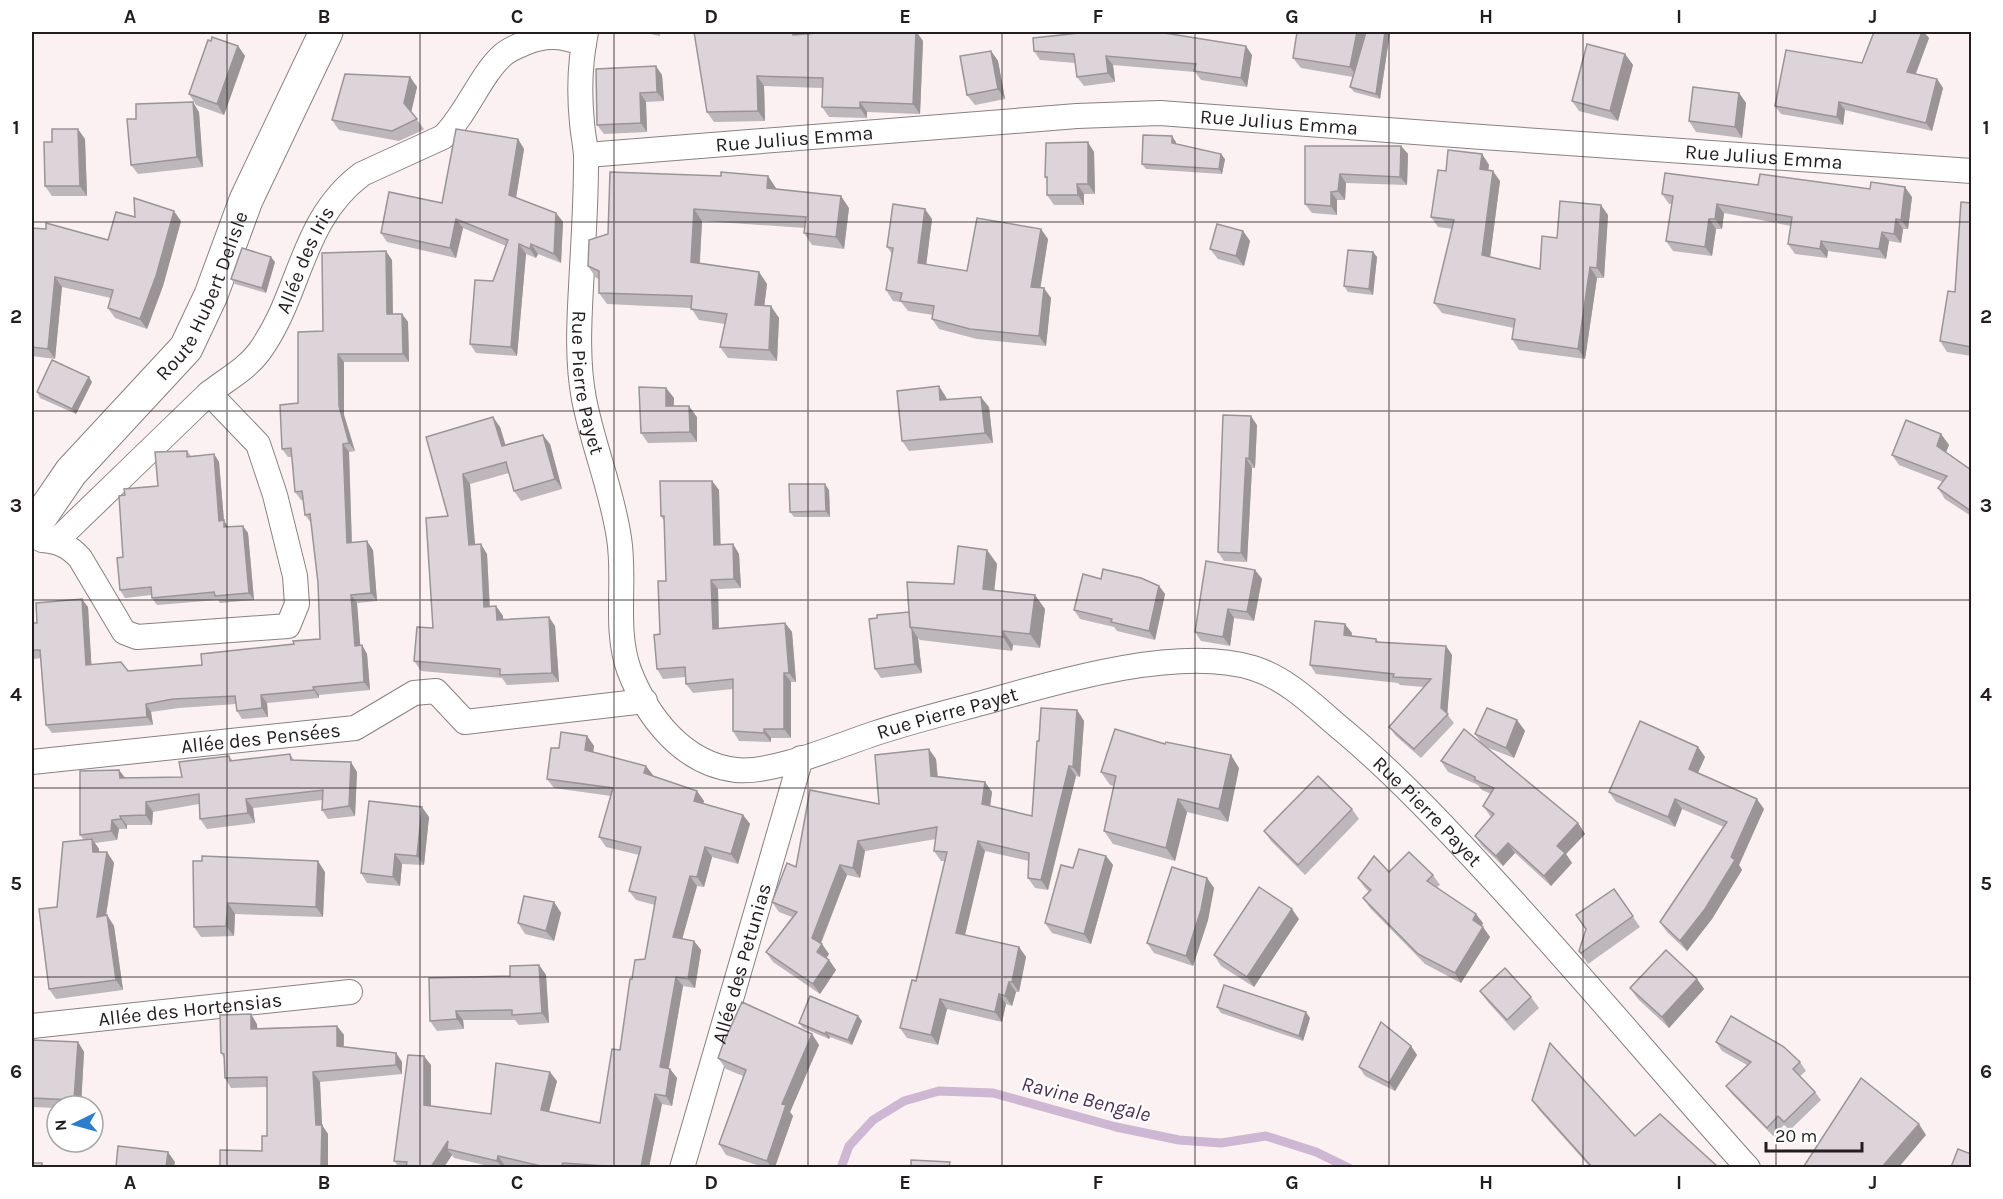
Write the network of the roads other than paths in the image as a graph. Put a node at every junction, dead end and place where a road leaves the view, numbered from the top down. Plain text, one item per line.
1 (326, 32) edge
2 (585, 38) edge
3 (587, 155) junction
4 (1971, 171) edge
5 (209, 393) junction
6 (44, 535) edge
7 (32, 539) edge
8 (645, 701) junction
9 (801, 758) junction
10 (32, 762) edge
11 (350, 992) dead end
12 (32, 1026) edge
13 (682, 1167) edge
14 (1748, 1167) edge

1 - 6 main road, Route Hubert Delisle
2 - 3 street, Rue Pierre Payet
2 - 5 street, Allée des Iris
3 - 4 street, Rue Julius Emma
3 - 8 street, Rue Pierre Payet
5 - 6 street, Allée des Iris
5 - 6 street
6 - 7 street
8 - 9 street, Rue Pierre Payet
8 - 10 street, Allée des Pensées
9 - 13 street, Allée des Petunias
9 - 14 street, Rue Pierre Payet
11 - 12 street, Allée des Hortensias

